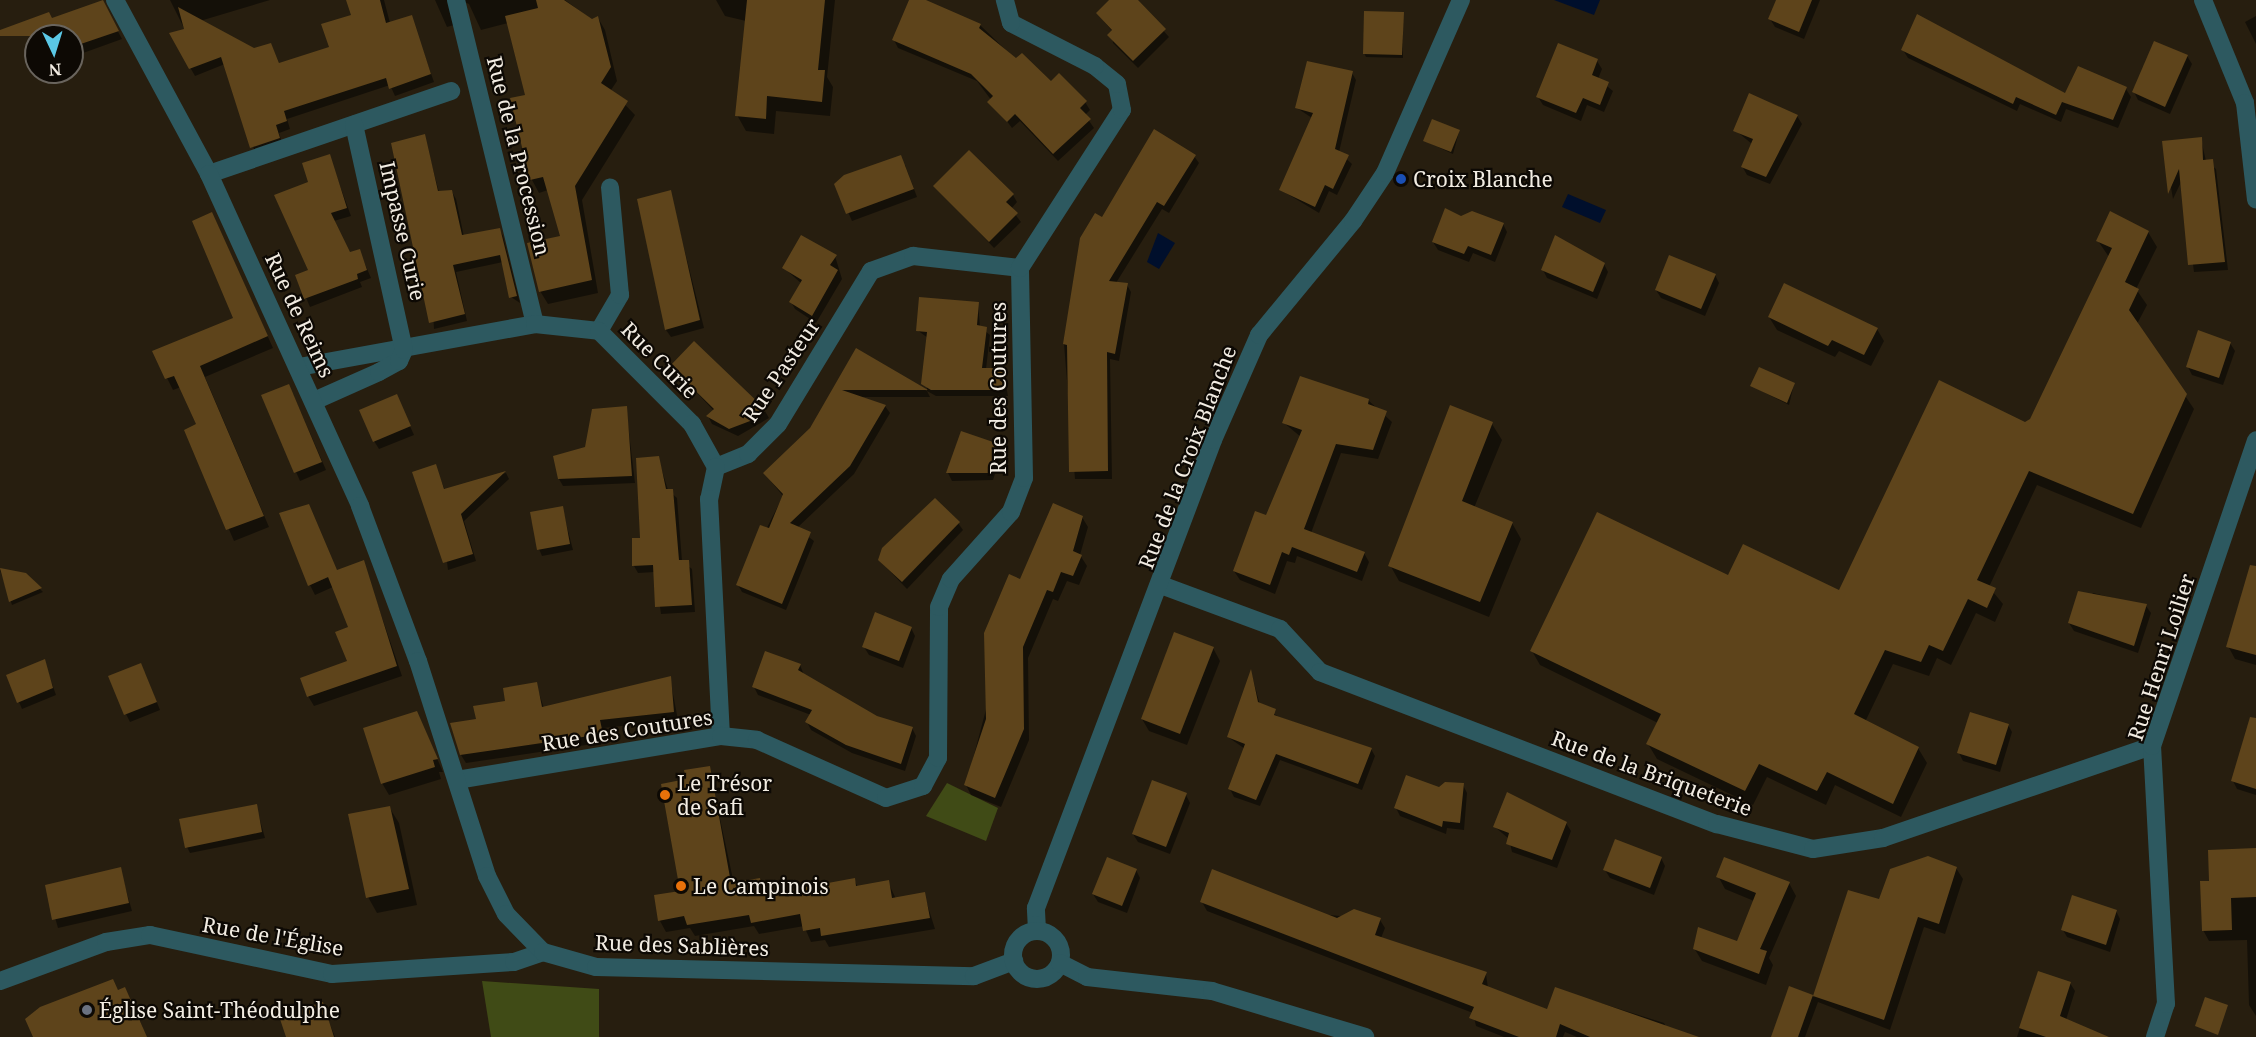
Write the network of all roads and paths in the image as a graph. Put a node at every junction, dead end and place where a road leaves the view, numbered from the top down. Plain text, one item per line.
1 (115, 0) edge
2 (456, 0) edge
3 (1005, 0) edge
4 (1461, 0) edge
5 (2203, 0) edge
6 (451, 91) dead end
7 (354, 124) junction
8 (208, 174) junction
9 (610, 187) dead end
10 (2256, 199) edge
11 (1020, 268) junction
12 (535, 324) junction
13 (599, 331) junction
14 (404, 350) junction
15 (299, 367) junction
16 (314, 401) junction
17 (2256, 440) edge
18 (716, 467) junction
19 (1161, 585) junction
20 (721, 736) junction
21 (2152, 746) junction
22 (458, 780) junction
23 (1037, 930) junction
24 (543, 952) junction
25 (1014, 961) junction
26 (1060, 963) junction
27 (0, 981) edge
28 (1365, 1037) edge
29 (2155, 1037) edge

1 - 8 street, Rue de Reims
2 - 12 street, Rue de la Procession
3 - 11 street
4 - 19 street, Rue de la Croix Blanche
5 - 10 street
6 - 7 street
7 - 8 street
7 - 14 street, Impasse Curie
8 - 15 street, Rue de Reims
9 - 13 street
11 - 18 street, Rue Pasteur
11 - 20 street, Rue des Coutures
12 - 13 street, Rue Curie
12 - 14 street, Rue Curie
13 - 18 street, Rue Curie
14 - 15 street, Rue Curie
14 - 16 street
15 - 16 street, Rue de Reims
16 - 22 street, Rue de Reims
17 - 21 street, Rue Henri Loilier
18 - 20 street
19 - 21 street, Rue de la Briqueterie
19 - 23 street, Rue de la Croix Blanche
20 - 22 street, Rue des Coutures
21 - 29 street, Rue Henri Loilier
22 - 24 street
23 - 25 street
23 - 26 street
24 - 25 street, Rue des Sablières
24 - 27 street, Rue de l'Église
25 - 26 street
26 - 28 street

